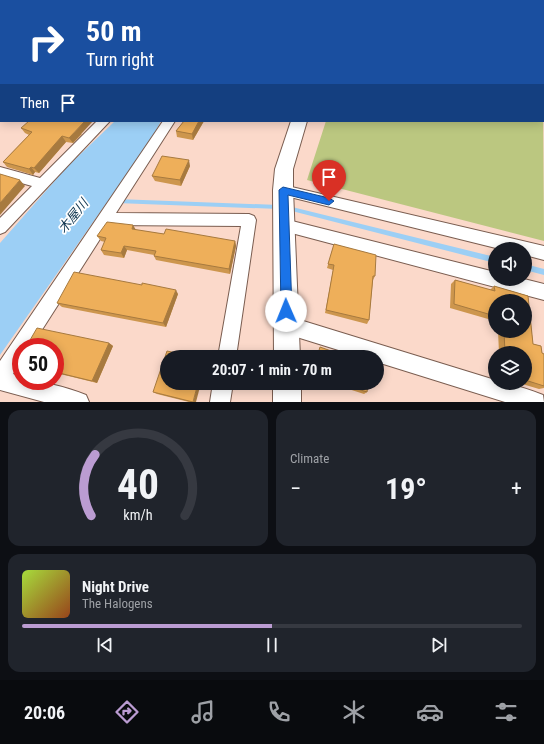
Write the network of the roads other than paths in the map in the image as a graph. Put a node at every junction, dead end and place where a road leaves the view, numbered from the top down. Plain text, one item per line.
1 (103, 122) edge
2 (168, 122) edge
3 (299, 122) edge
4 (0, 172) edge
5 (42, 184) junction
6 (284, 209) junction
7 (106, 218) junction
8 (0, 228) edge
9 (544, 252) edge
10 (544, 292) edge
11 (287, 325) junction
12 (228, 350) edge
13 (287, 350) edge
14 (0, 379) edge
15 (222, 390) edge
16 (287, 390) edge
17 (80, 402) edge
18 (220, 402) edge
19 (287, 402) edge
20 (536, 402) edge

1 - 5 street
2 - 7 street
3 - 6 main road
4 - 5 street
5 - 8 street
6 - 9 street
6 - 10 street
6 - 11 main road
7 - 12 street
7 - 14 street
11 - 13 main road
11 - 20 street
14 - 17 street
15 - 18 street
16 - 19 main road

